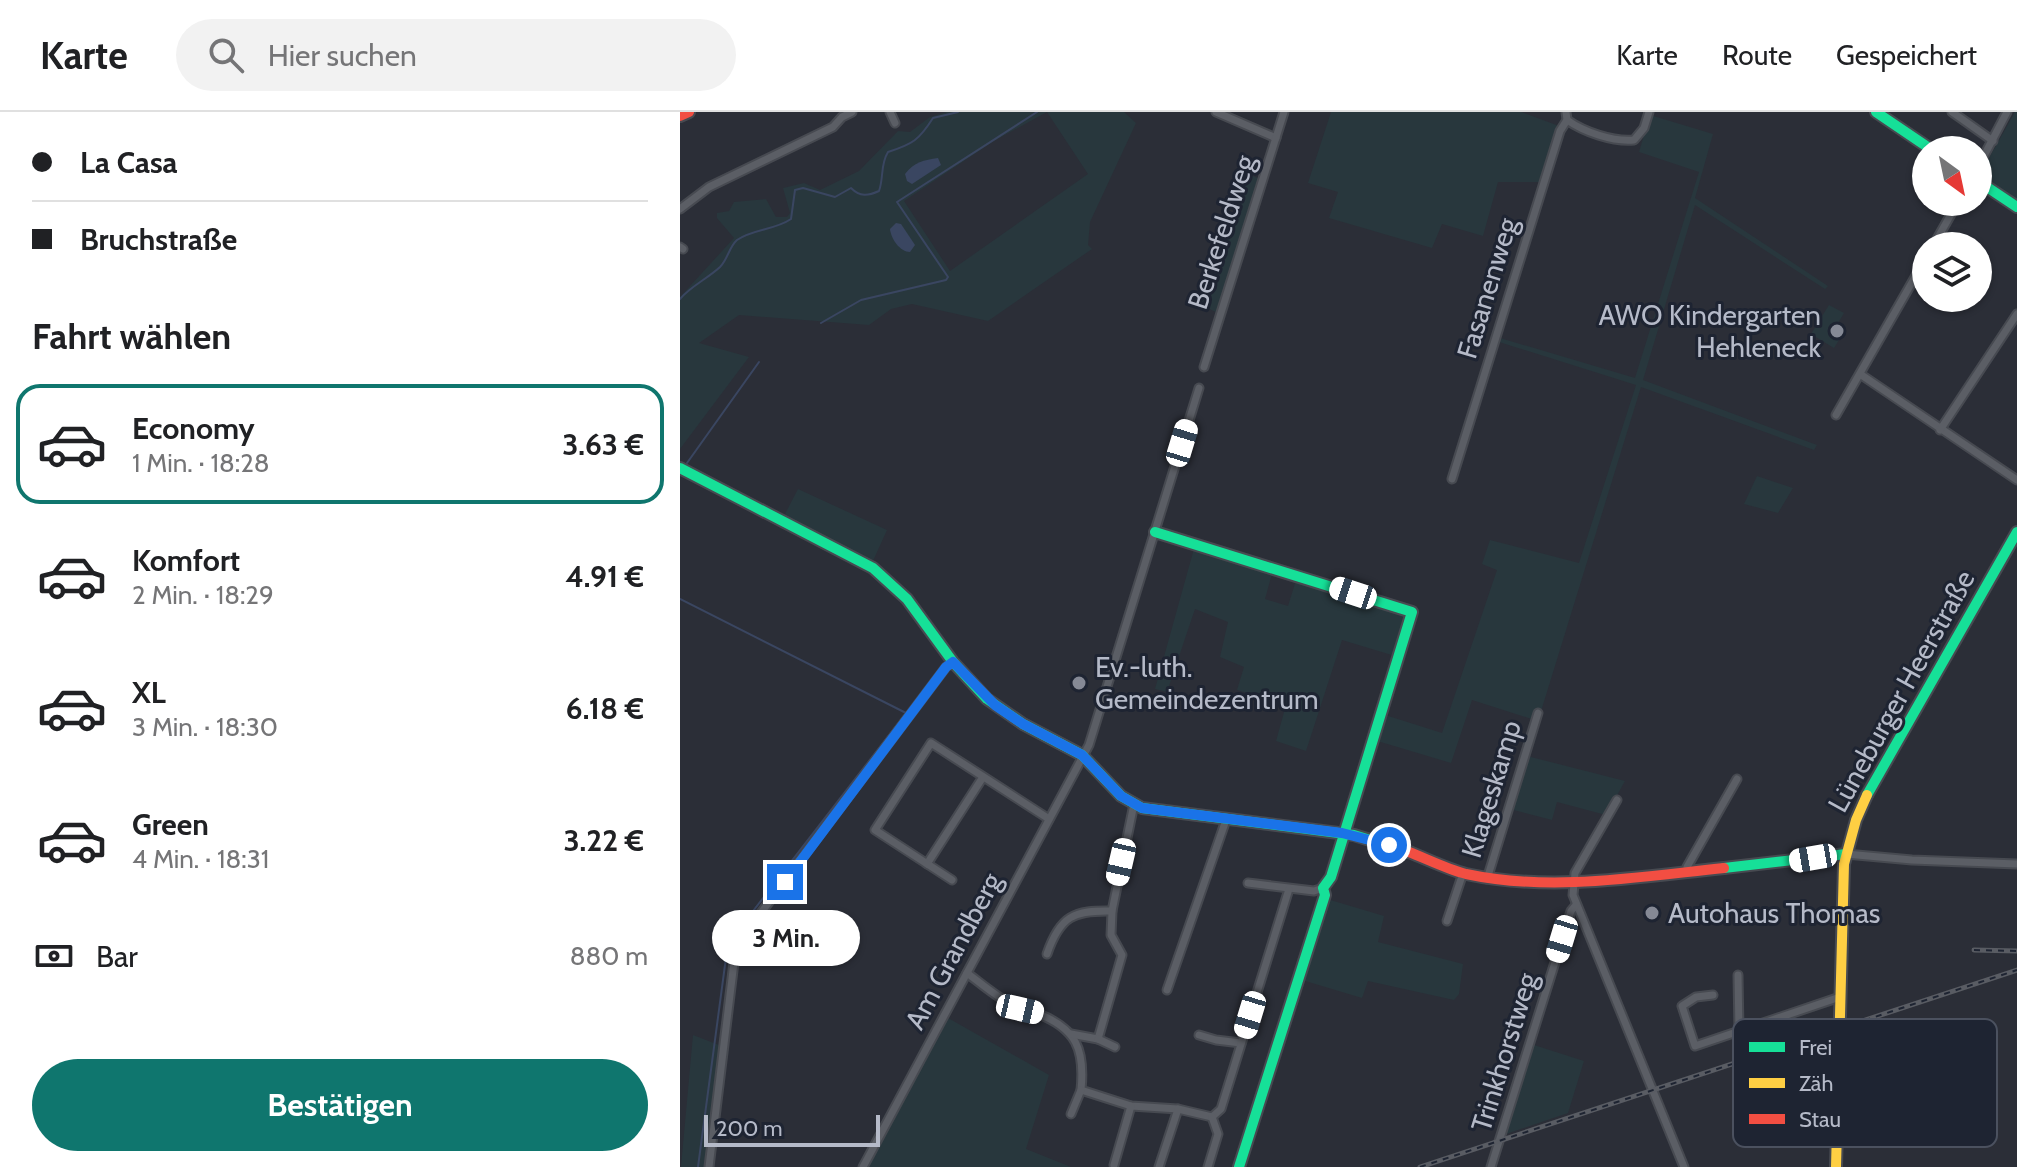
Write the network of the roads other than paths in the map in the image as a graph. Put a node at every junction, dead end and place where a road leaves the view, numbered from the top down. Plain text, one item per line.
1 (689, 112) edge
2 (852, 112) edge
3 (890, 112) edge
4 (1216, 112) edge
5 (1284, 112) edge
6 (1649, 112) edge
7 (1876, 112) edge
8 (1952, 112) edge
9 (2007, 112) edge
10 (680, 116) edge
11 (1566, 116) edge
12 (895, 123) dead end
13 (1912, 136) edge
14 (1276, 138) junction
15 (1993, 141) joint
16 (1992, 190) edge
17 (2017, 207) edge
18 (680, 209) edge
19 (1912, 283) edge
20 (2017, 314) edge
21 (1204, 367) dead end
22 (1860, 374) junction
23 (1199, 388) dead end
24 (1836, 415) dead end
25 (1940, 430) junction
26 (680, 468) edge
27 (1452, 479) dead end
28 (2017, 480) edge
29 (1155, 532) junction
30 (2017, 532) edge
31 (953, 662) junction
32 (1538, 713) dead end
33 (1082, 755) junction
34 (983, 777) junction
35 (1737, 779) dead end
36 (1617, 800) dead end
37 (1134, 804) junction
38 (1049, 819) junction
39 (1226, 820) junction
40 (1342, 833) junction
41 (1846, 854) junction
42 (927, 864) junction
43 (2017, 864) edge
44 (1463, 873) junction
45 (1687, 873) junction
46 (1487, 879) junction
47 (952, 880) dead end
48 (1248, 883) dead end
49 (1573, 883) junction
50 (1323, 888) junction
51 (1289, 889) junction
52 (1576, 905) junction
53 (1112, 911) junction
54 (1447, 921) dead end
55 (1047, 954) dead end
56 (967, 973) junction
57 (1738, 975) dead end
58 (1167, 990) dead end
59 (1713, 995) dead end
60 (1840, 997) junction
61 (1739, 1019) edge
62 (1775, 1019) edge
63 (1839, 1019) edge
64 (1733, 1033) edge
65 (1071, 1034) junction
66 (1199, 1035) dead end
67 (1098, 1039) junction
68 (1241, 1043) junction
69 (1115, 1047) dead end
70 (1081, 1090) junction
71 (1131, 1106) junction
72 (1178, 1109) junction
73 (1071, 1114) dead end
74 (1212, 1117) junction
75 (1836, 1147) edge
76 (1114, 1165) dead end
77 (709, 1167) edge
78 (863, 1167) edge
79 (1159, 1167) edge
80 (1208, 1167) edge
81 (1239, 1167) edge
82 (1491, 1167) edge
83 (1684, 1167) edge
84 (1836, 1167) edge

1 - 10 street
2 - 18 street
3 - 12 street
4 - 14 street
5 - 14 street, Berkefeldweg
6 - 11 street
7 - 13 street
8 - 15 street
9 - 15 street
11 - 27 street, Fasanenweg
14 - 21 street, Berkefeldweg
16 - 17 street
19 - 22 street
20 - 25 street
22 - 24 street
22 - 25 street
23 - 29 street
25 - 28 street
26 - 31 street
29 - 33 street
29 - 40 street
30 - 41 street, Lüneburger Heerstraße
31 - 33 street
31 - 77 street
32 - 46 street, Klageskamp
33 - 37 street
33 - 38 street, Am Grandberg
34 - 38 street
34 - 42 street
34 - 42 street
35 - 45 street
36 - 49 street
37 - 39 street
37 - 53 street
38 - 56 street, Am Grandberg
39 - 40 street
39 - 58 street
40 - 44 street
40 - 50 street
41 - 43 street
41 - 45 street
41 - 60 street, Lüneburger Heerstraße
42 - 47 street
44 - 46 street
44 - 54 street
45 - 49 street
46 - 49 street
48 - 51 street
49 - 52 street
50 - 51 street
50 - 81 street
51 - 68 street
52 - 82 street, Trinkhorstweg
52 - 83 street
53 - 55 street
53 - 67 street
56 - 65 street
56 - 78 street, Am Grandberg
57 - 61 street
59 - 64 street
60 - 62 street
60 - 63 street, Lüneburger Heerstraße
65 - 67 street
65 - 70 street
66 - 68 street
67 - 69 street
68 - 74 street
70 - 71 street
70 - 73 street
71 - 72 street
71 - 76 street
72 - 74 street
72 - 79 street
74 - 80 street
75 - 84 street, Lüneburger Heerstraße

